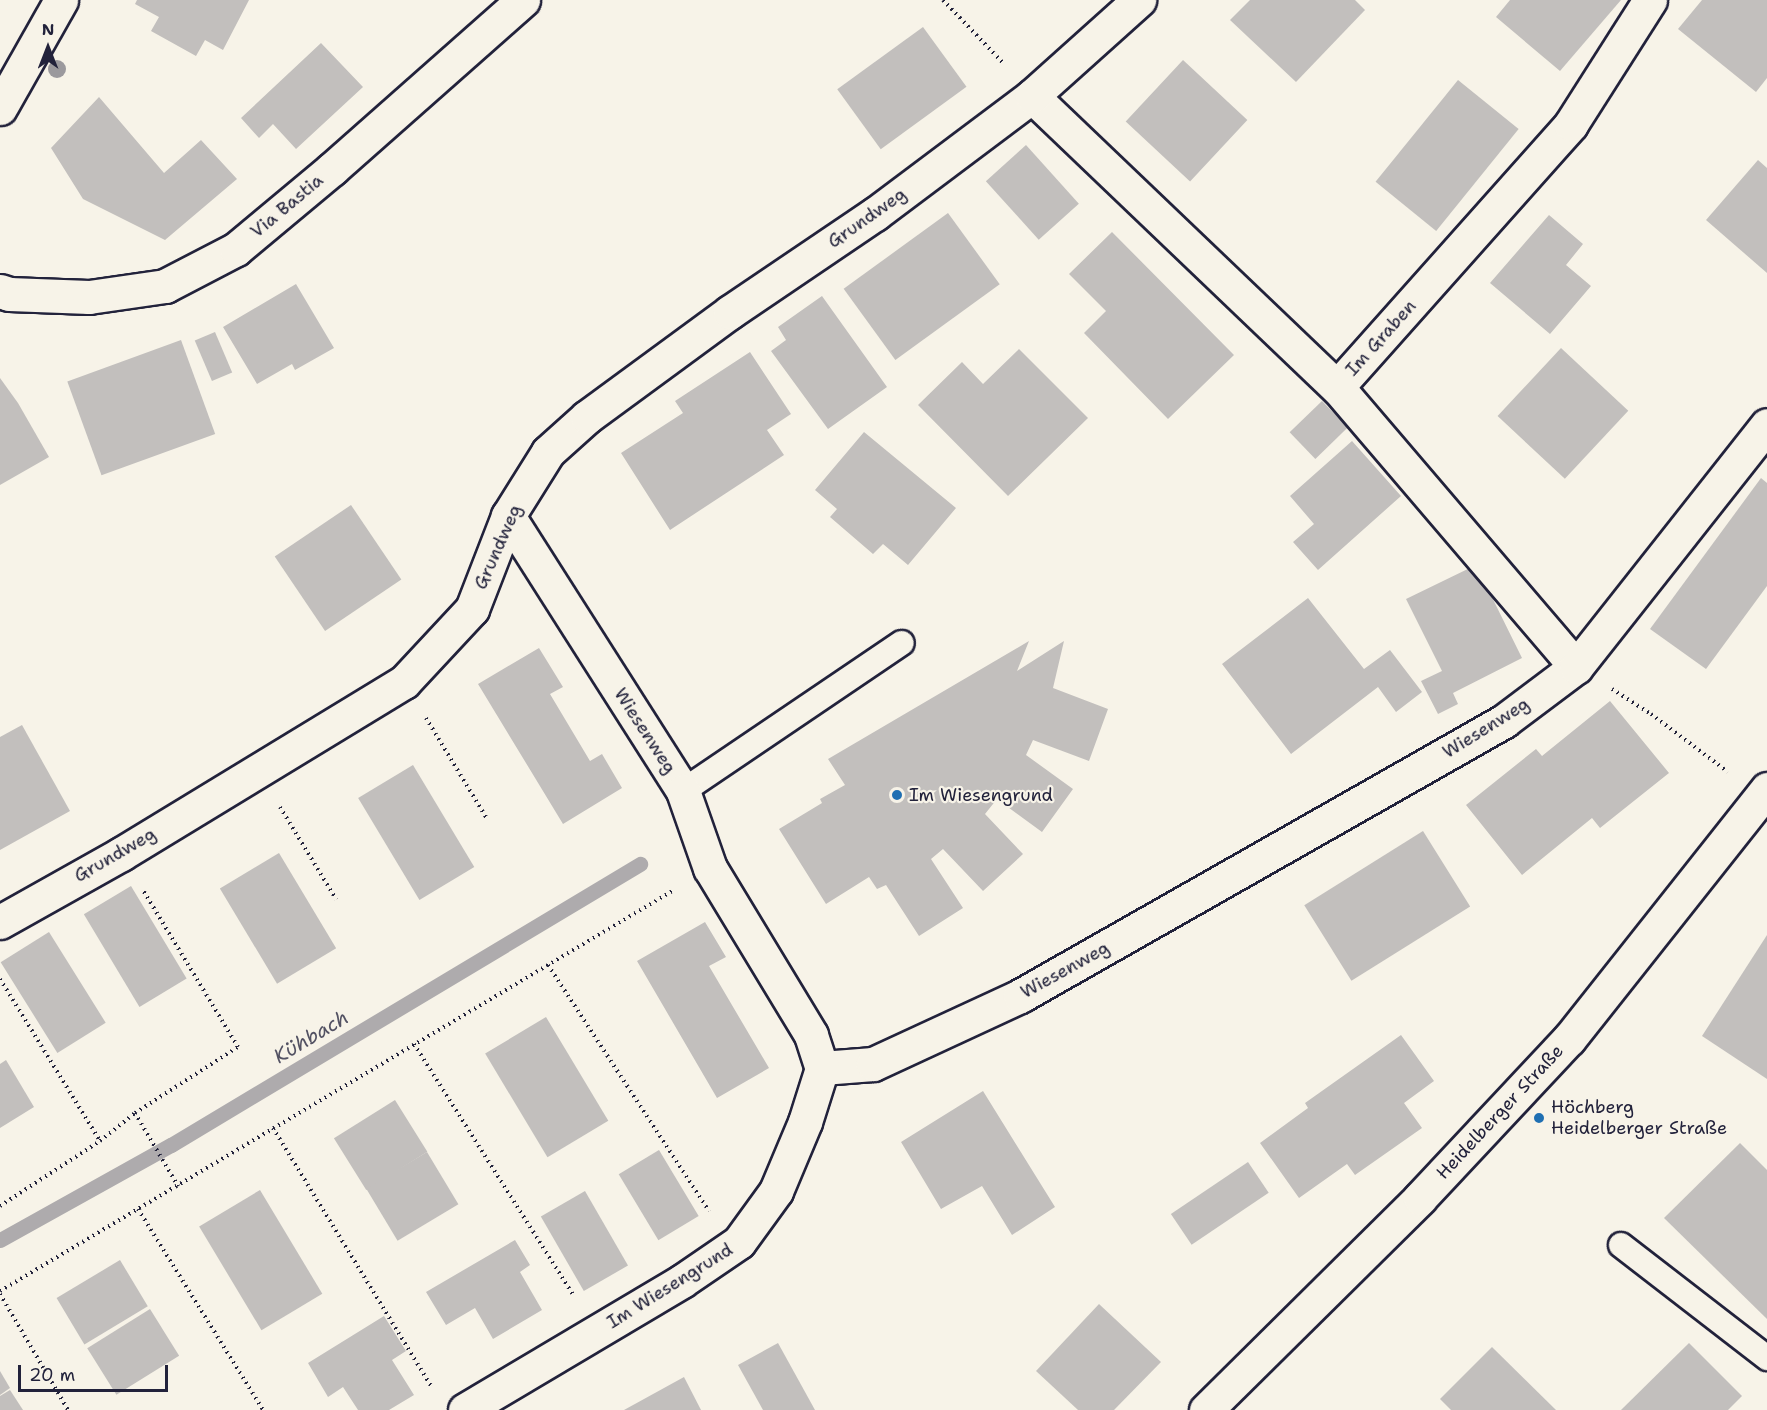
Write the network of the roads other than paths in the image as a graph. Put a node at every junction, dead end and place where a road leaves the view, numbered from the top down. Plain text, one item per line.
1 (61, 0) edge
2 (523, 0) edge
3 (1139, 0) edge
4 (1650, 0) edge
5 (1032, 96) junction
6 (0, 108) edge
7 (0, 291) edge
8 (1337, 387) junction
9 (1767, 425) edge
10 (508, 516) junction
11 (902, 643) dead end
12 (1576, 667) junction
13 (683, 791) junction
14 (1764, 793) edge
15 (0, 922) edge
16 (822, 1068) junction
17 (1621, 1245) dead end
18 (1767, 1358) edge
19 (465, 1410) edge
20 (1206, 1410) edge

1 - 6 street
2 - 7 street, Via Bastia
3 - 5 street, Grundweg
4 - 8 street, Im Graben
5 - 8 street
5 - 10 street, Grundweg
8 - 12 street, Im Graben
9 - 12 street, Wiesenweg
10 - 13 street, Wiesenweg
10 - 15 street, Grundweg
11 - 13 lane
12 - 16 street, Wiesenweg
13 - 16 street, Wiesenweg
14 - 20 street, Heidelberger Straße
16 - 19 street, Im Wiesengrund
17 - 18 lane

